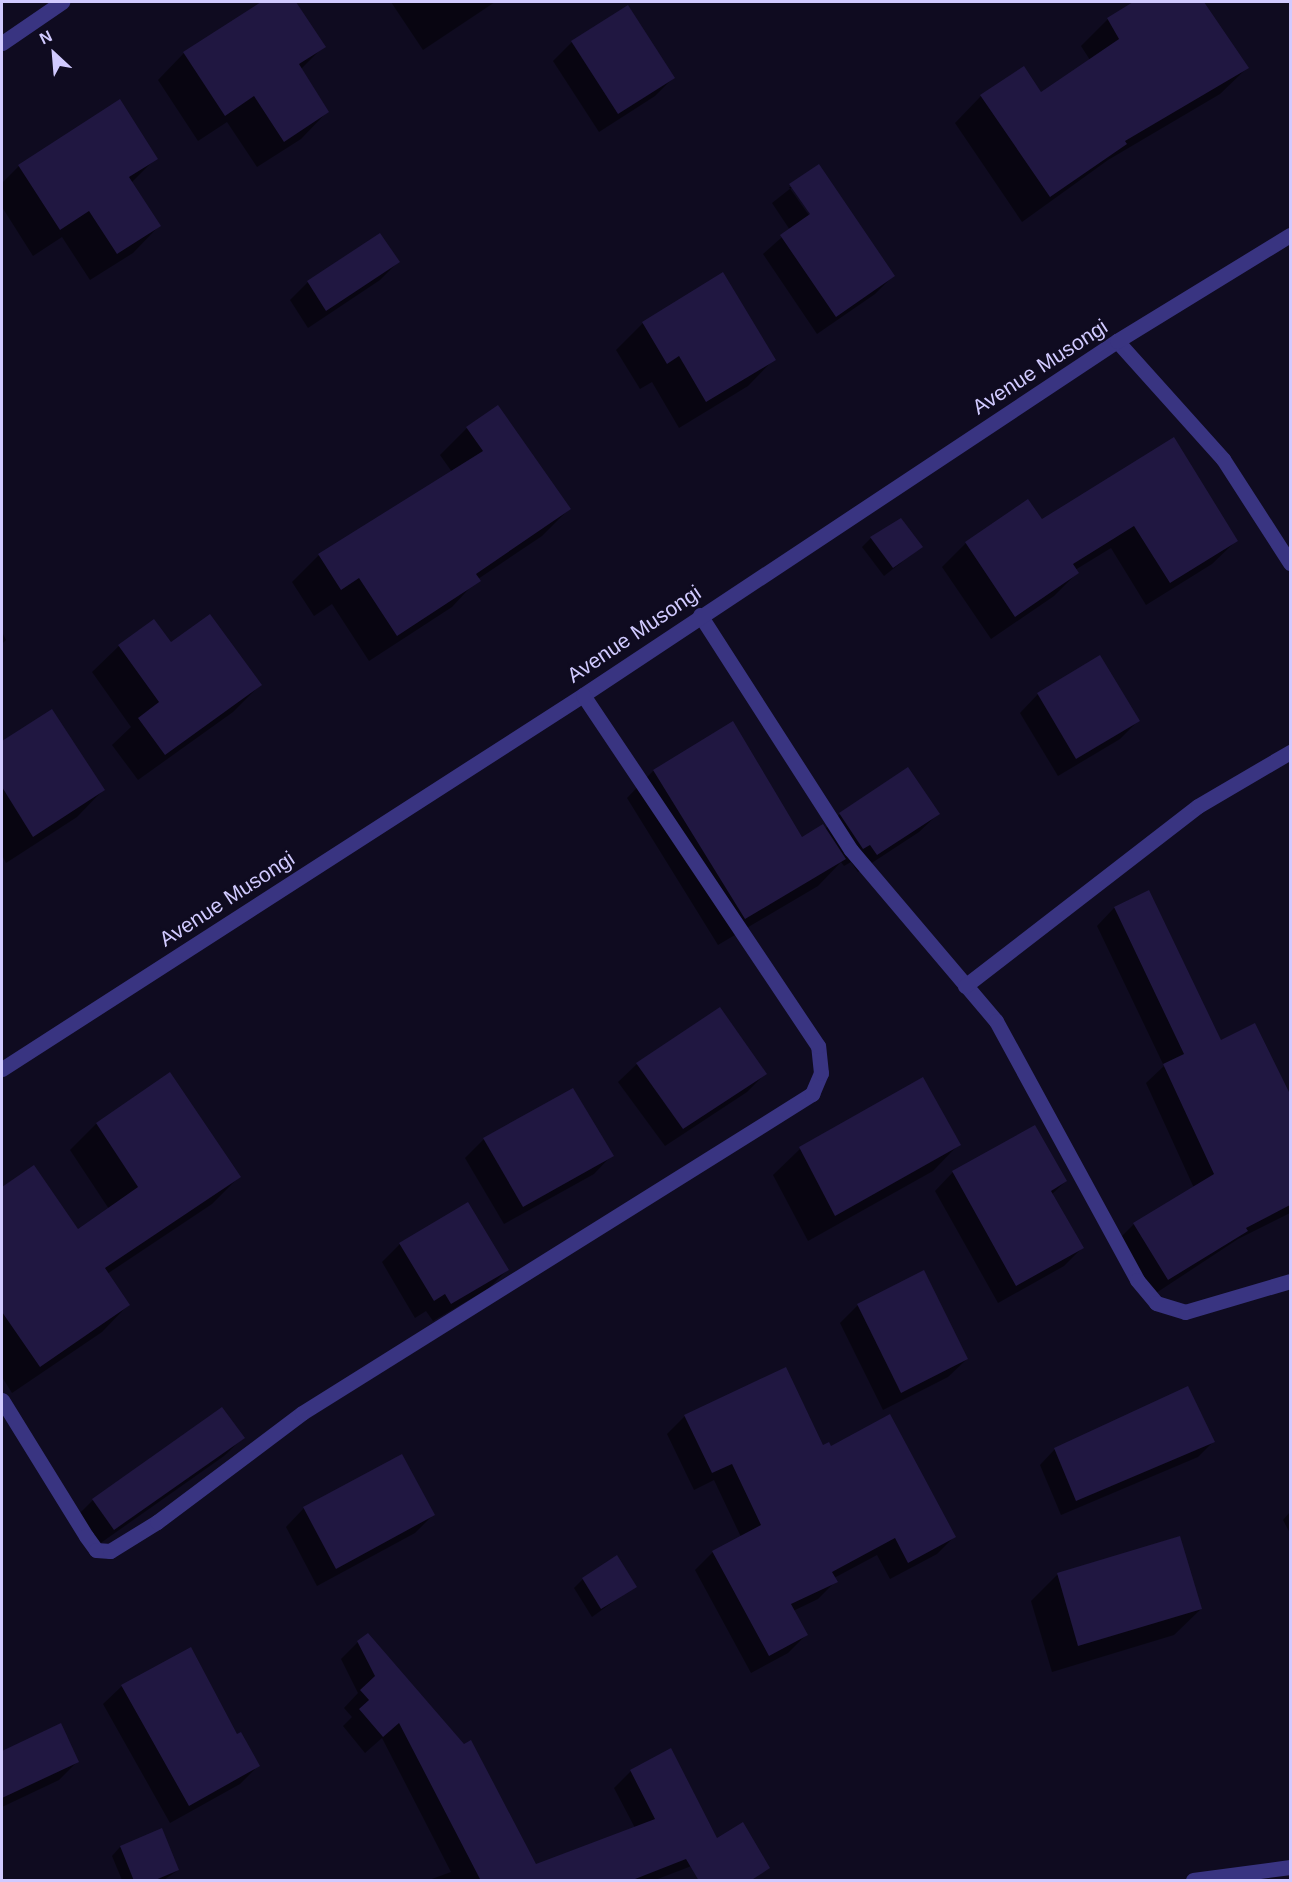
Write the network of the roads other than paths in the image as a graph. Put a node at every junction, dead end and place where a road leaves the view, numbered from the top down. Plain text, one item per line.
1 (62, 2) edge
2 (2, 43) edge
3 (1290, 235) edge
4 (1117, 341) junction
5 (1290, 563) edge
6 (700, 615) junction
7 (583, 695) junction
8 (1290, 752) edge
9 (966, 986) junction
10 (2, 1069) edge
11 (1290, 1281) edge
12 (2, 1400) edge
13 (1290, 1867) edge
14 (1193, 1881) edge

1 - 2 street
3 - 4 street, Avenue Musongi
4 - 5 street
4 - 6 street, Avenue Musongi
6 - 7 street, Avenue Musongi
6 - 9 street
7 - 10 street, Avenue Musongi
7 - 12 street
8 - 9 street
9 - 11 street
13 - 14 street

